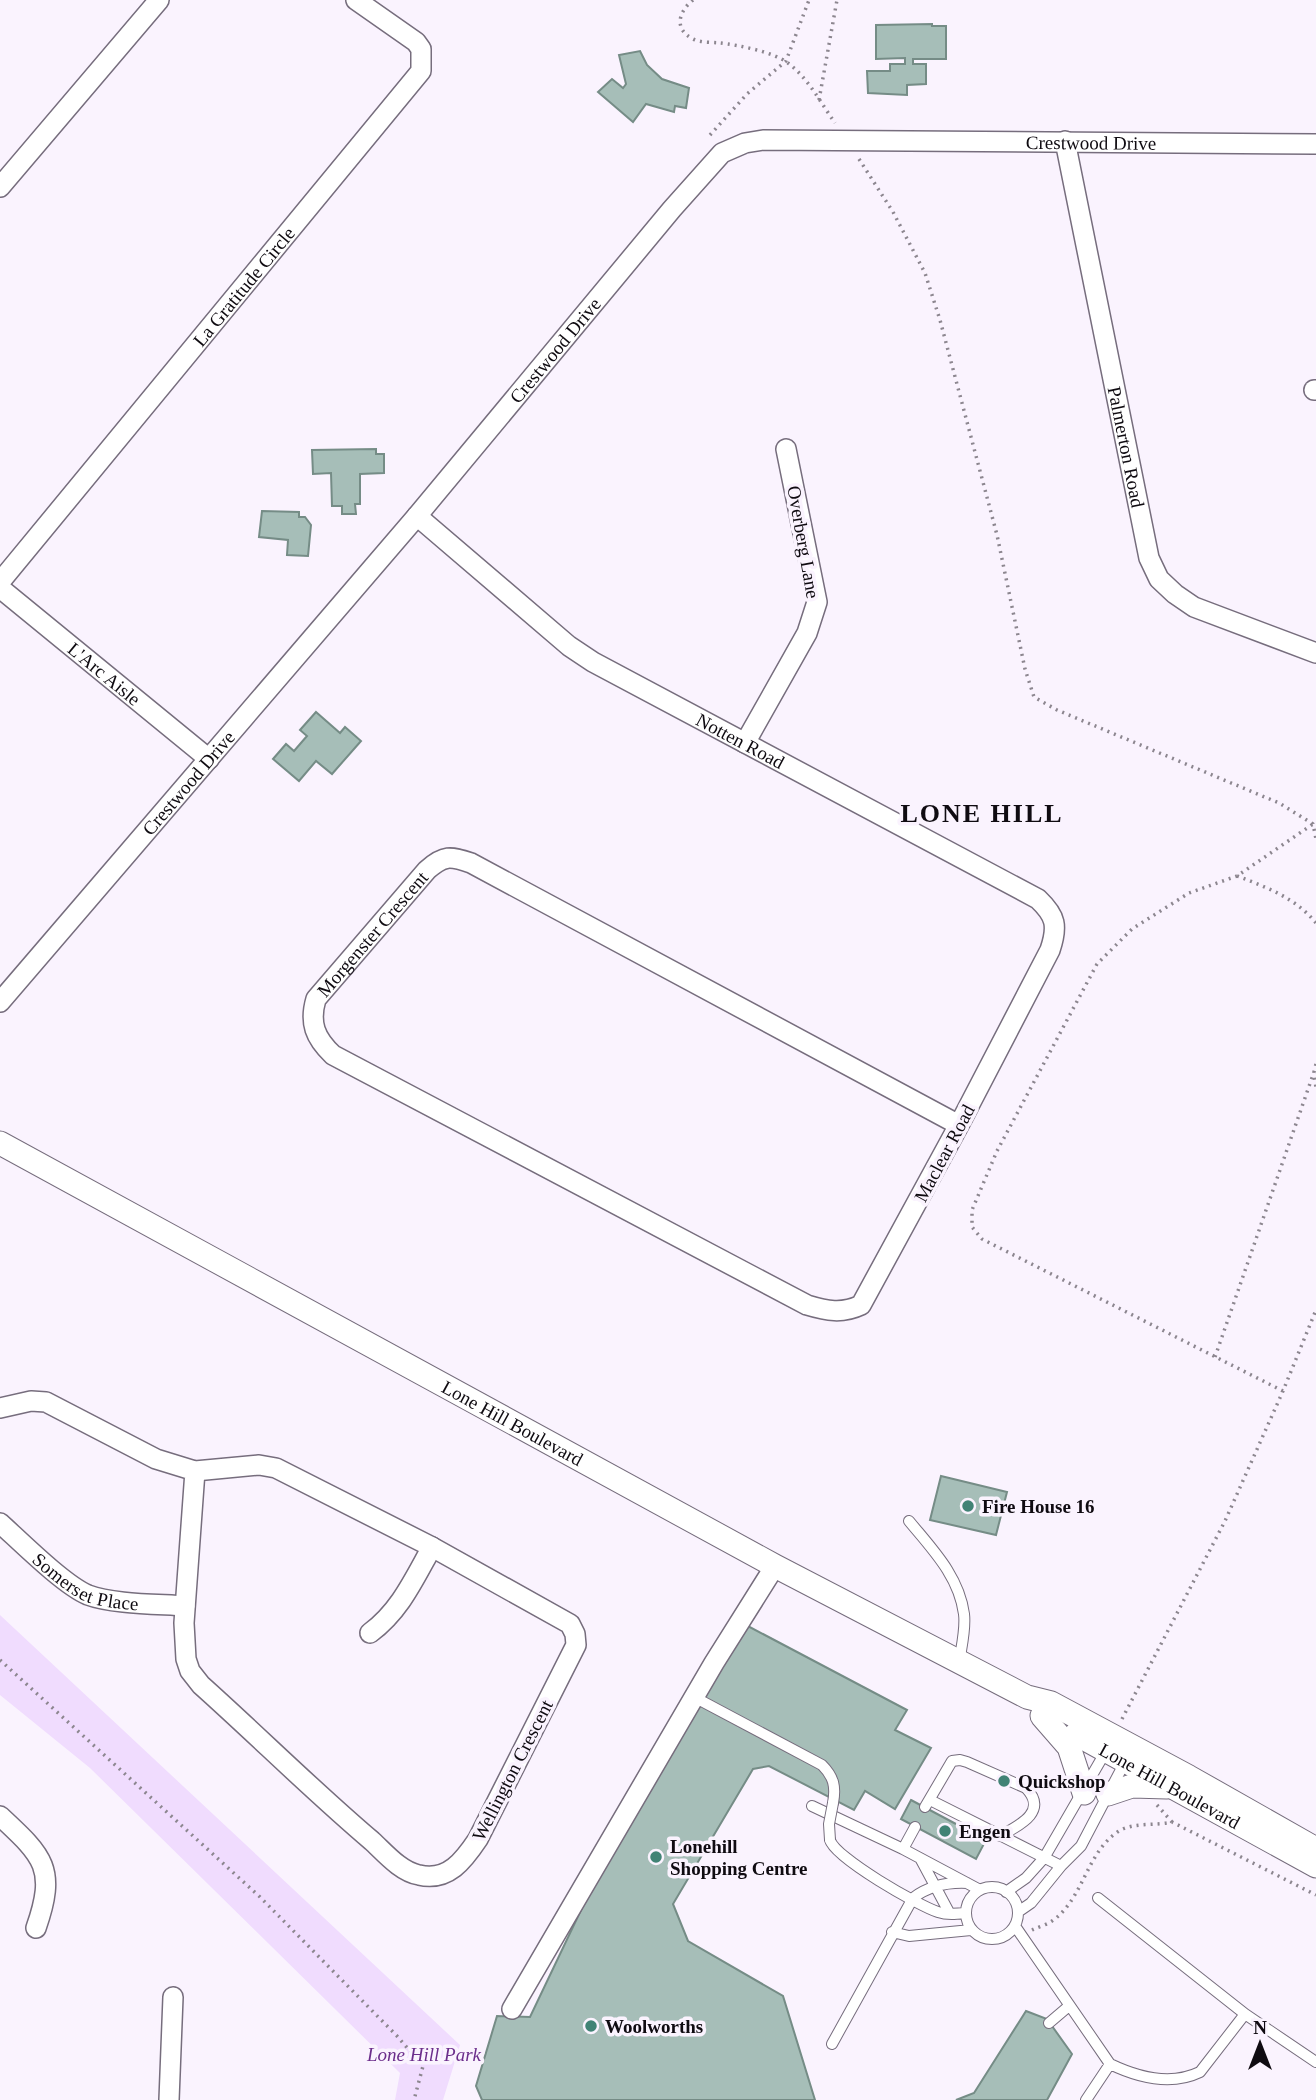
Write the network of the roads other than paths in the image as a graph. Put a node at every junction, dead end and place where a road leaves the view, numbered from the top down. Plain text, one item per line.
1 (159, 0) edge
2 (356, 0) edge
3 (1065, 141) junction
4 (1316, 144) edge
5 (0, 187) edge
6 (786, 449) dead end
7 (417, 516) junction
8 (0, 582) edge
9 (0, 588) edge
10 (1316, 653) edge
11 (745, 743) junction
12 (209, 759) junction
13 (1050, 950) joint
14 (0, 1002) edge
15 (960, 1125) junction
16 (0, 1143) edge
17 (807, 1305) joint
18 (0, 1408) edge
19 (195, 1471) junction
20 (909, 1521) dead end
21 (0, 1523) edge
22 (432, 1548) junction
23 (775, 1566) junction
24 (185, 1606) junction
25 (370, 1633) dead end
26 (959, 1664) junction
27 (694, 1697) junction
28 (1027, 1697) junction
29 (1042, 1716) junction
30 (1120, 1749) junction
31 (1174, 1788) junction
32 (1084, 1793) junction
33 (1108, 1794) junction
34 (812, 1806) dead end
35 (0, 1816) edge
36 (915, 1827) dead end
37 (1000, 1836) junction
38 (903, 1849) junction
39 (1316, 1849) edge
40 (920, 1858) junction
41 (1044, 1858) junction
42 (1061, 1866) junction
43 (1316, 1866) edge
44 (967, 1883) junction
45 (934, 1886) junction
46 (980, 1890) junction
47 (1006, 1892) junction
48 (913, 1898) junction
49 (1098, 1898) dead end
50 (1018, 1912) junction
51 (965, 1913) junction
52 (950, 1914) junction
53 (36, 1928) dead end
54 (971, 1930) junction
55 (1018, 1930) junction
56 (892, 1933) junction
57 (173, 1997) dead end
58 (1069, 2006) junction
59 (512, 2009) dead end
60 (1245, 2014) junction
61 (1049, 2023) dead end
62 (832, 2044) dead end
63 (1316, 2062) edge
64 (1110, 2064) junction
65 (169, 2100) edge
66 (1086, 2100) edge

1 - 5 street
2 - 8 street, La Gratitude Circle
3 - 4 street, Crestwood Drive
3 - 7 street, Crestwood Drive
3 - 10 street, Palmerton Road
6 - 11 street, Overberg Lane
7 - 11 street, Notten Road
7 - 12 street, Crestwood Drive
9 - 12 street, L'Arc Aisle
11 - 13 street, Notten Road
12 - 14 street, Crestwood Drive
13 - 15 street, Maclear Road
15 - 17 street, Maclear Road
15 - 17 street, Morgenster Crescent
16 - 23 street, Lone Hill Boulevard
18 - 19 street, Wellington Crescent
19 - 22 street, Wellington Crescent
19 - 24 street, Wellington Crescent
20 - 26 lane
21 - 24 street, Somerset Place
22 - 24 street, Wellington Crescent
22 - 25 street
23 - 26 street, Lone Hill Boulevard
23 - 27 street
26 - 28 street, Lone Hill Boulevard
27 - 48 lane, bridge
27 - 59 street
28 - 29 street, Lone Hill Boulevard
28 - 30 street, Lone Hill Boulevard
29 - 30 street, Lone Hill Boulevard
29 - 32 street
30 - 31 street, Lone Hill Boulevard
30 - 32 lane
30 - 33 lane
30 - 39 street, Lone Hill Boulevard
31 - 33 street
31 - 43 street, Lone Hill Boulevard
32 - 41 lane
33 - 42 lane
34 - 38 lane
35 - 53 street
36 - 38 lane
37 - 37 lane
37 - 41 lane
38 - 40 lane
40 - 44 lane
40 - 45 lane
41 - 42 lane
41 - 47 lane
42 - 50 lane
44 - 45 lane
44 - 46 lane
45 - 48 lane
45 - 52 lane
46 - 47 lane
46 - 51 lane
47 - 50 lane
48 - 52 lane
48 - 56 lane
49 - 60 lane
50 - 55 lane
51 - 52 lane
51 - 54 lane
54 - 55 lane
54 - 56 lane
55 - 58 lane
56 - 62 lane
57 - 65 street
58 - 61 lane
58 - 64 lane
60 - 63 lane
60 - 64 lane
64 - 66 lane

